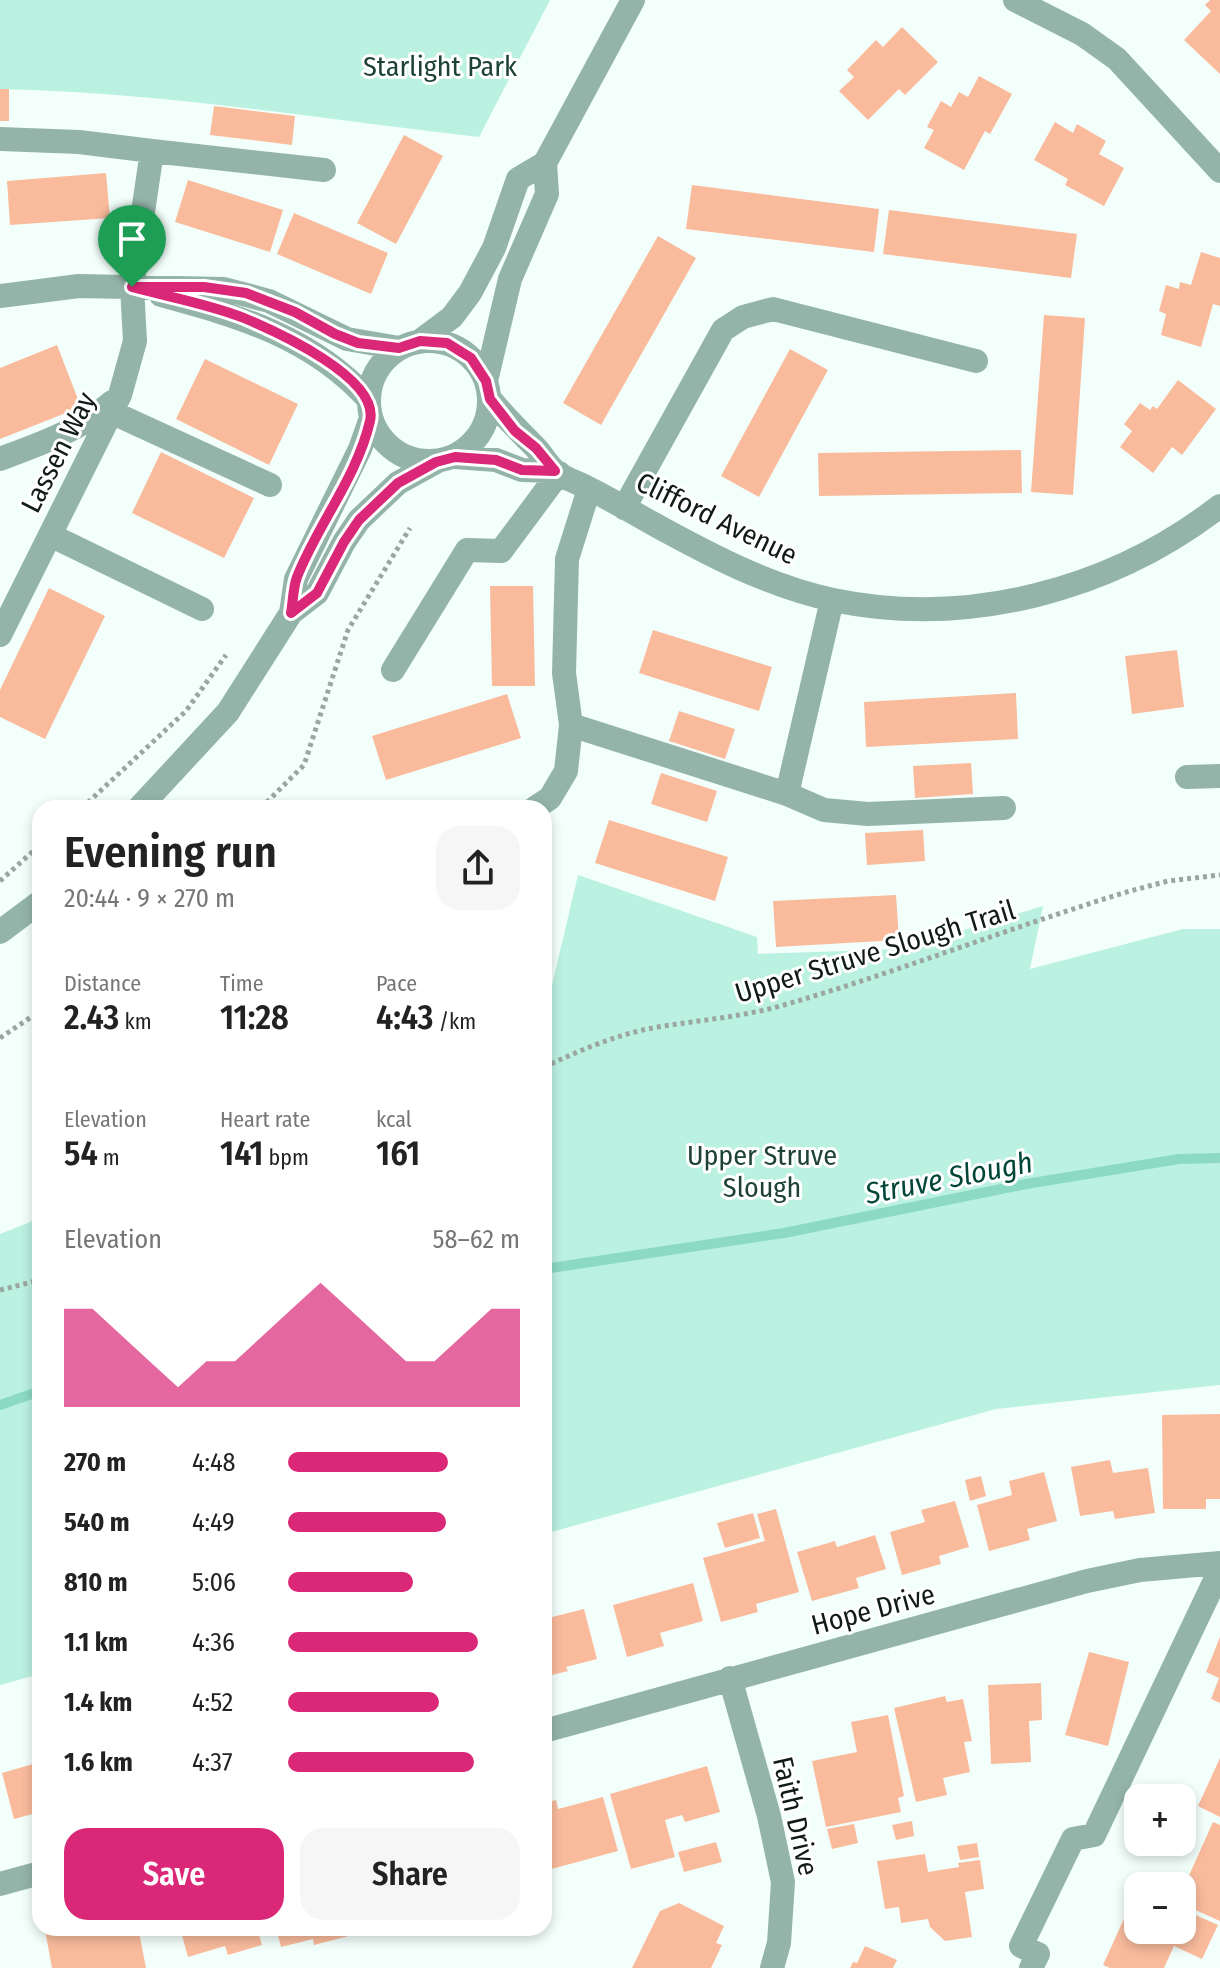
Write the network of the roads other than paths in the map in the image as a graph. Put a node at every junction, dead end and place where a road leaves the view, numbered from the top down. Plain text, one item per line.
1 (633, 0) edge
2 (1015, 0) edge
3 (0, 139) edge
4 (152, 151) junction
5 (545, 163) junction
6 (324, 170) dead end
7 (1220, 171) edge
8 (132, 287) junction
9 (0, 296) edge
10 (410, 345) junction
11 (976, 361) dead end
12 (488, 390) junction
13 (115, 404) junction
14 (370, 409) junction
15 (0, 459) edge
16 (445, 459) junction
17 (557, 472) junction
18 (270, 485) dead end
19 (589, 489) junction
20 (1220, 506) edge
21 (624, 508) junction
22 (50, 535) junction
23 (832, 600) junction
24 (202, 609) dead end
25 (291, 613) junction
26 (0, 635) edge
27 (393, 670) dead end
28 (571, 725) junction
29 (1220, 776) edge
30 (1187, 777) dead end
31 (787, 794) junction
32 (146, 800) edge
33 (547, 800) edge
34 (1004, 808) dead end
35 (32, 908) edge
36 (0, 932) edge
37 (1220, 1563) edge
38 (1220, 1570) edge
39 (730, 1678) junction
40 (552, 1729) edge
41 (32, 1875) edge
42 (0, 1884) edge
43 (772, 1968) edge
44 (1031, 1968) edge

1 - 5 street
2 - 7 street
3 - 4 street
4 - 6 street
4 - 8 street, Lassen Way
5 - 10 street
5 - 12 street
8 - 9 street
8 - 10 street
8 - 13 street, Lassen Way
8 - 14 street
10 - 12 street
10 - 14 street
11 - 21 street
12 - 16 street
12 - 17 street, Clifford Avenue
13 - 15 street
13 - 18 street
13 - 22 street, Lassen Way
14 - 16 street
14 - 25 street
16 - 17 street, Clifford Avenue
16 - 25 street
17 - 19 street, Clifford Avenue
17 - 27 street
19 - 21 street, Clifford Avenue
19 - 28 street
20 - 23 street, Clifford Avenue
21 - 23 street, Clifford Avenue
22 - 24 street
22 - 26 street, Lassen Way
23 - 31 street
25 - 32 street
28 - 31 street
28 - 33 street
29 - 30 street
31 - 34 street
35 - 36 street
37 - 39 street, Hope Drive
38 - 44 street
39 - 40 street, Hope Drive
39 - 43 street, Faith Drive
41 - 42 street

